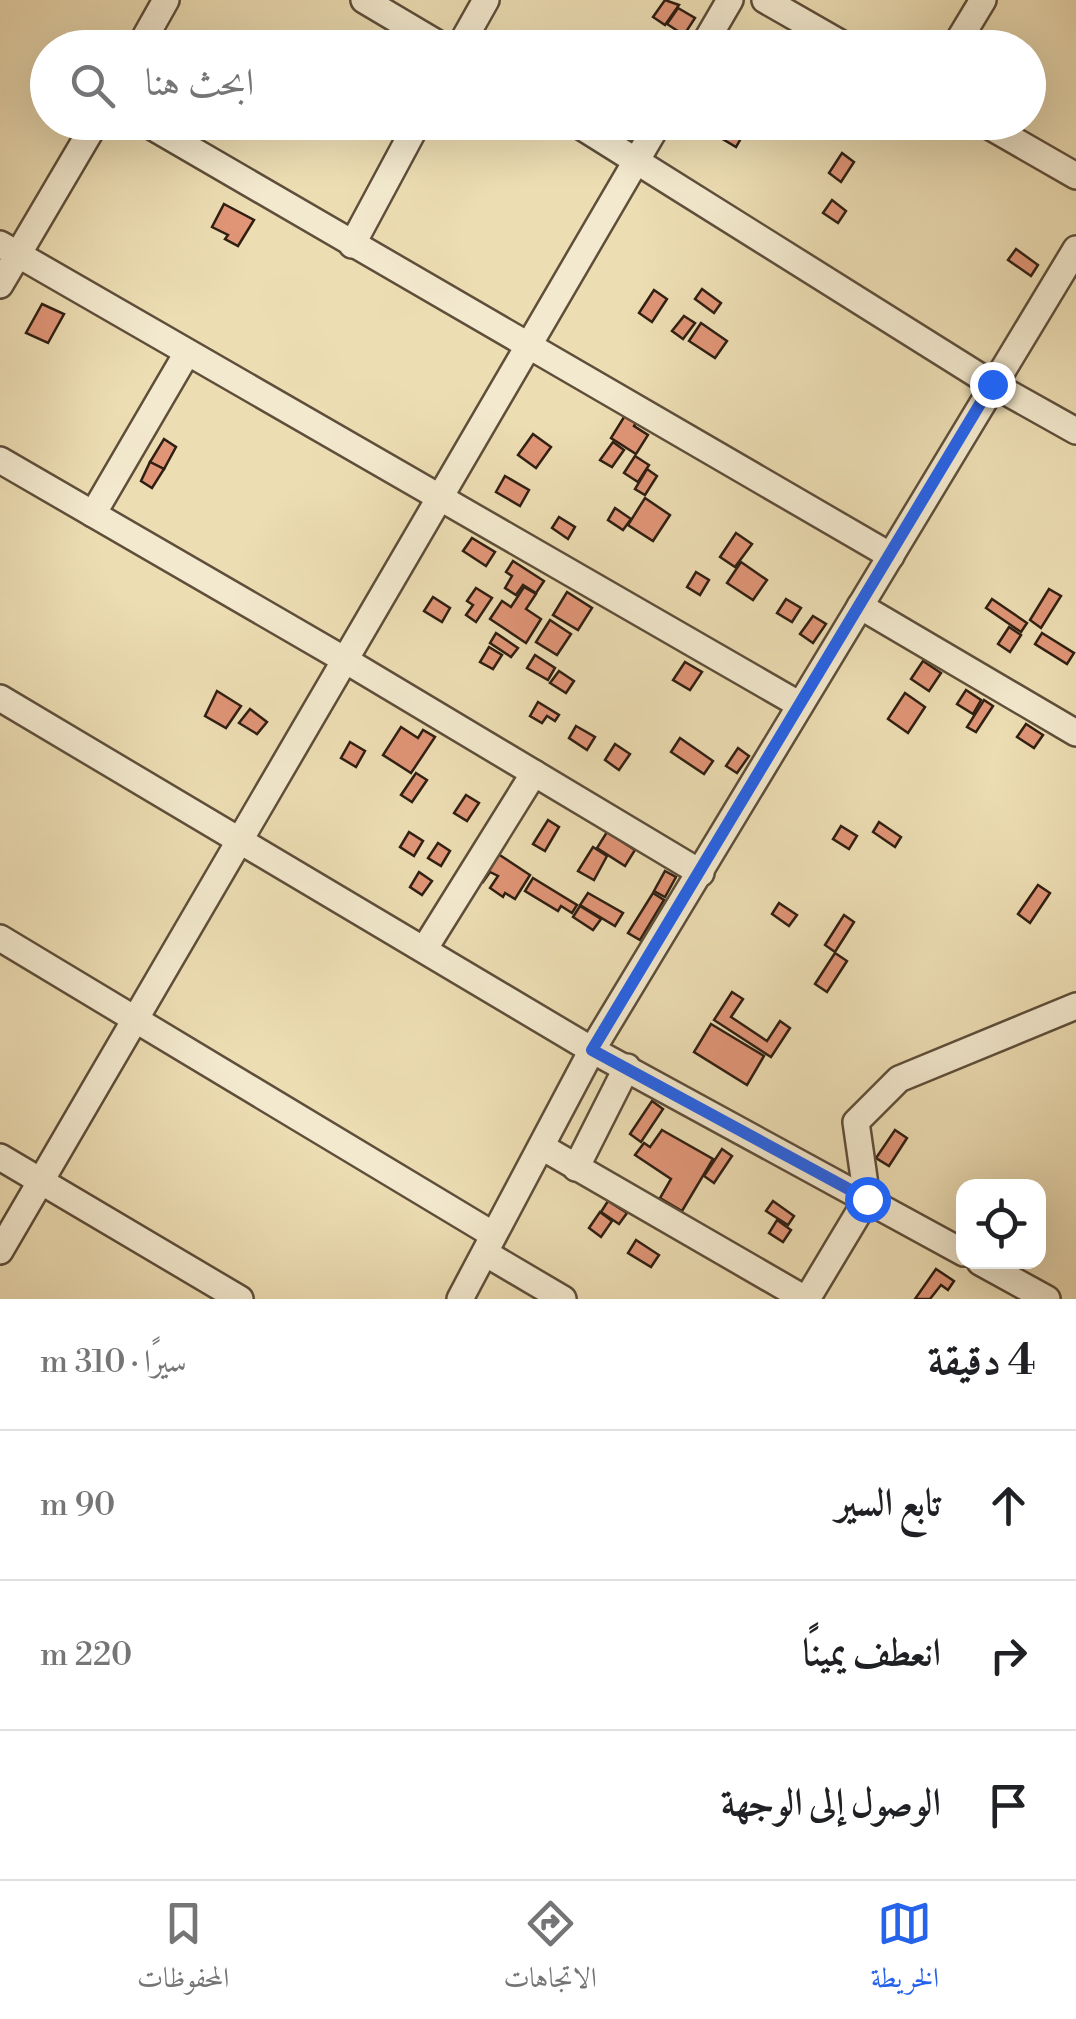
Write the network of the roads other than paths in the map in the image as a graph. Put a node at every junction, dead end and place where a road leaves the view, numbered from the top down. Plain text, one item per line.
1 (166, 0) edge
2 (364, 0) edge
3 (486, 0) edge
4 (730, 0) edge
5 (765, 0) edge
6 (982, 0) edge
7 (149, 30) edge
8 (415, 30) edge
9 (469, 30) edge
10 (712, 30) edge
11 (818, 30) edge
12 (964, 30) edge
13 (84, 140) edge
14 (174, 140) edge
15 (408, 140) edge
16 (604, 140) edge
17 (649, 140) edge
18 (1013, 140) edge
19 (638, 160) junction
20 (1076, 176) edge
21 (352, 245) junction
22 (1076, 248) edge
23 (9, 249) edge
24 (0, 285) edge
25 (528, 348) junction
26 (188, 352) junction
27 (992, 384) junction
28 (1076, 430) edge
29 (0, 460) edge
30 (442, 500) junction
31 (92, 514) junction
32 (891, 556) junction
33 (860, 606) junction
34 (345, 660) junction
35 (0, 698) edge
36 (800, 706) junction
37 (1076, 733) edge
38 (534, 773) junction
39 (240, 840) junction
40 (701, 872) junction
41 (0, 938) edge
42 (425, 948) junction
43 (1076, 1006) edge
44 (135, 1018) junction
45 (592, 1050) junction
46 (627, 1067) junction
47 (542, 1147) junction
48 (0, 1157) edge
49 (576, 1168) junction
50 (40, 1182) junction
51 (867, 1199) junction
52 (489, 1244) junction
53 (956, 1248) edge
54 (0, 1251) edge
55 (993, 1269) edge
56 (230, 1297) edge
57 (460, 1299) edge
58 (564, 1299) edge
59 (808, 1299) edge
60 (1047, 1299) edge

1 - 7 street
2 - 8 street
3 - 9 street
4 - 10 street
5 - 11 street
6 - 12 street
13 - 23 street
14 - 21 street
15 - 21 street
16 - 19 street
17 - 19 street
18 - 20 street
19 - 25 street
19 - 27 street
21 - 25 street
22 - 27 street
23 - 24 street
23 - 26 street
25 - 30 street
25 - 32 street
26 - 30 street
26 - 31 street
27 - 28 street
27 - 32 street
29 - 31 street
30 - 34 street
30 - 36 street
31 - 34 street
32 - 33 street
33 - 36 street
33 - 37 street
34 - 38 street
34 - 39 street
35 - 39 street
36 - 40 street
38 - 40 street
38 - 42 street
39 - 42 street
39 - 44 street
40 - 45 street
41 - 44 street
42 - 45 street
43 - 51 street
44 - 50 street
44 - 52 street
45 - 46 street
45 - 47 street
46 - 49 street
46 - 51 street
47 - 49 street
47 - 52 street
48 - 50 street
49 - 59 street
50 - 54 street
50 - 56 street
51 - 53 street
51 - 59 street
52 - 57 street
52 - 58 street
55 - 60 street

